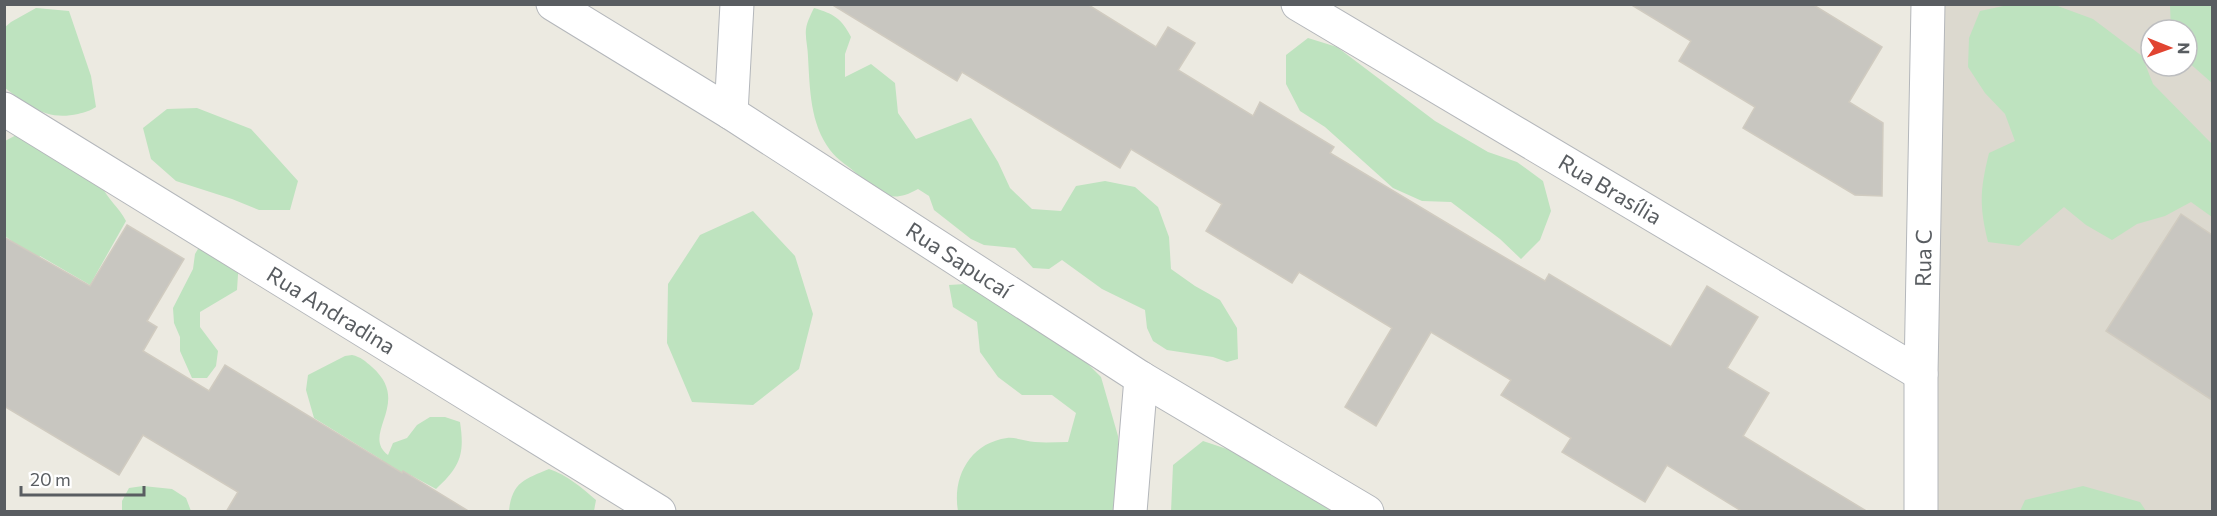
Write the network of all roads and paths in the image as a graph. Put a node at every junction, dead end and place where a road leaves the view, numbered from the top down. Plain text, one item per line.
1 (553, 4) edge
2 (737, 4) edge
3 (1298, 4) edge
4 (1929, 4) edge
5 (4, 109) edge
6 (731, 113) junction
7 (1921, 374) junction
8 (1142, 378) junction
9 (659, 512) edge
10 (1130, 512) edge
11 (1367, 512) edge
12 (1921, 512) edge

1 - 6 street, Rua Sapucaí
2 - 6 street
3 - 7 street, Rua Brasília
4 - 7 street, Rua C
5 - 9 street, Rua Andradina
6 - 8 street, Rua Sapucaí
7 - 12 street, Rua C
8 - 10 street
8 - 11 street, Rua Sapucaí

